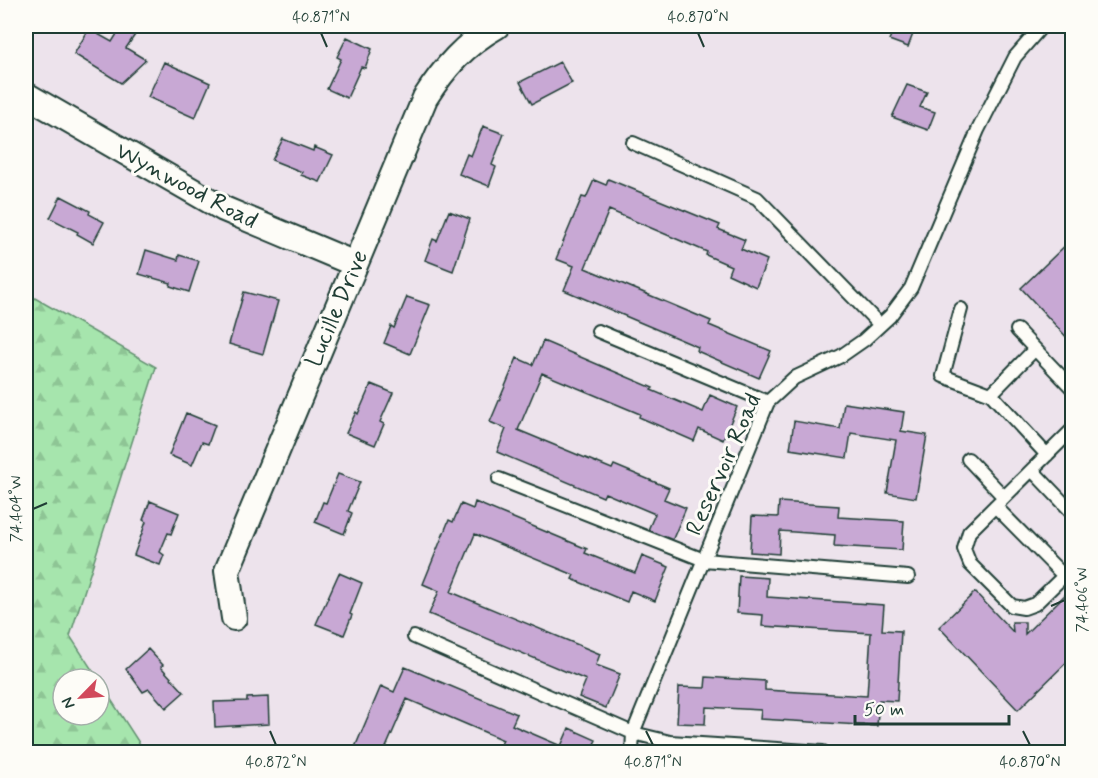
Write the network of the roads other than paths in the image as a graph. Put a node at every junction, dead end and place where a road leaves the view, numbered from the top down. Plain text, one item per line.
1 (497, 26) edge
2 (1042, 26) edge
3 (26, 95) edge
4 (633, 143) dead end
5 (355, 264) junction
6 (961, 309) dead end
7 (880, 325) junction
8 (1017, 330) dead end
9 (598, 331) dead end
10 (1035, 349) junction
11 (1072, 388) edge
12 (991, 394) junction
13 (768, 402) junction
14 (1072, 430) edge
15 (1047, 454) junction
16 (968, 459) dead end
17 (1032, 470) junction
18 (499, 479) dead end
19 (1000, 502) junction
20 (1072, 512) edge
21 (704, 560) junction
22 (1068, 572) edge
23 (908, 577) dead end
24 (234, 618) dead end
25 (414, 637) dead end
26 (633, 733) junction
27 (632, 753) edge
28 (823, 753) edge

1 - 5 street, Lucille Drive
2 - 7 lane, Reservoir Road
3 - 5 street, Wynwood Road
4 - 7 lane
5 - 24 street, Lucille Drive
6 - 12 lane
7 - 13 lane, Reservoir Road
8 - 10 lane
9 - 13 lane
10 - 11 lane
10 - 12 lane
12 - 15 lane
13 - 21 lane, Reservoir Road
14 - 15 lane
15 - 17 lane
16 - 19 lane
17 - 19 lane
17 - 20 lane
18 - 21 lane
19 - 22 lane
19 - 22 lane
21 - 23 lane
21 - 26 lane, Reservoir Road
25 - 26 lane
26 - 27 lane, Reservoir Road
26 - 28 lane

